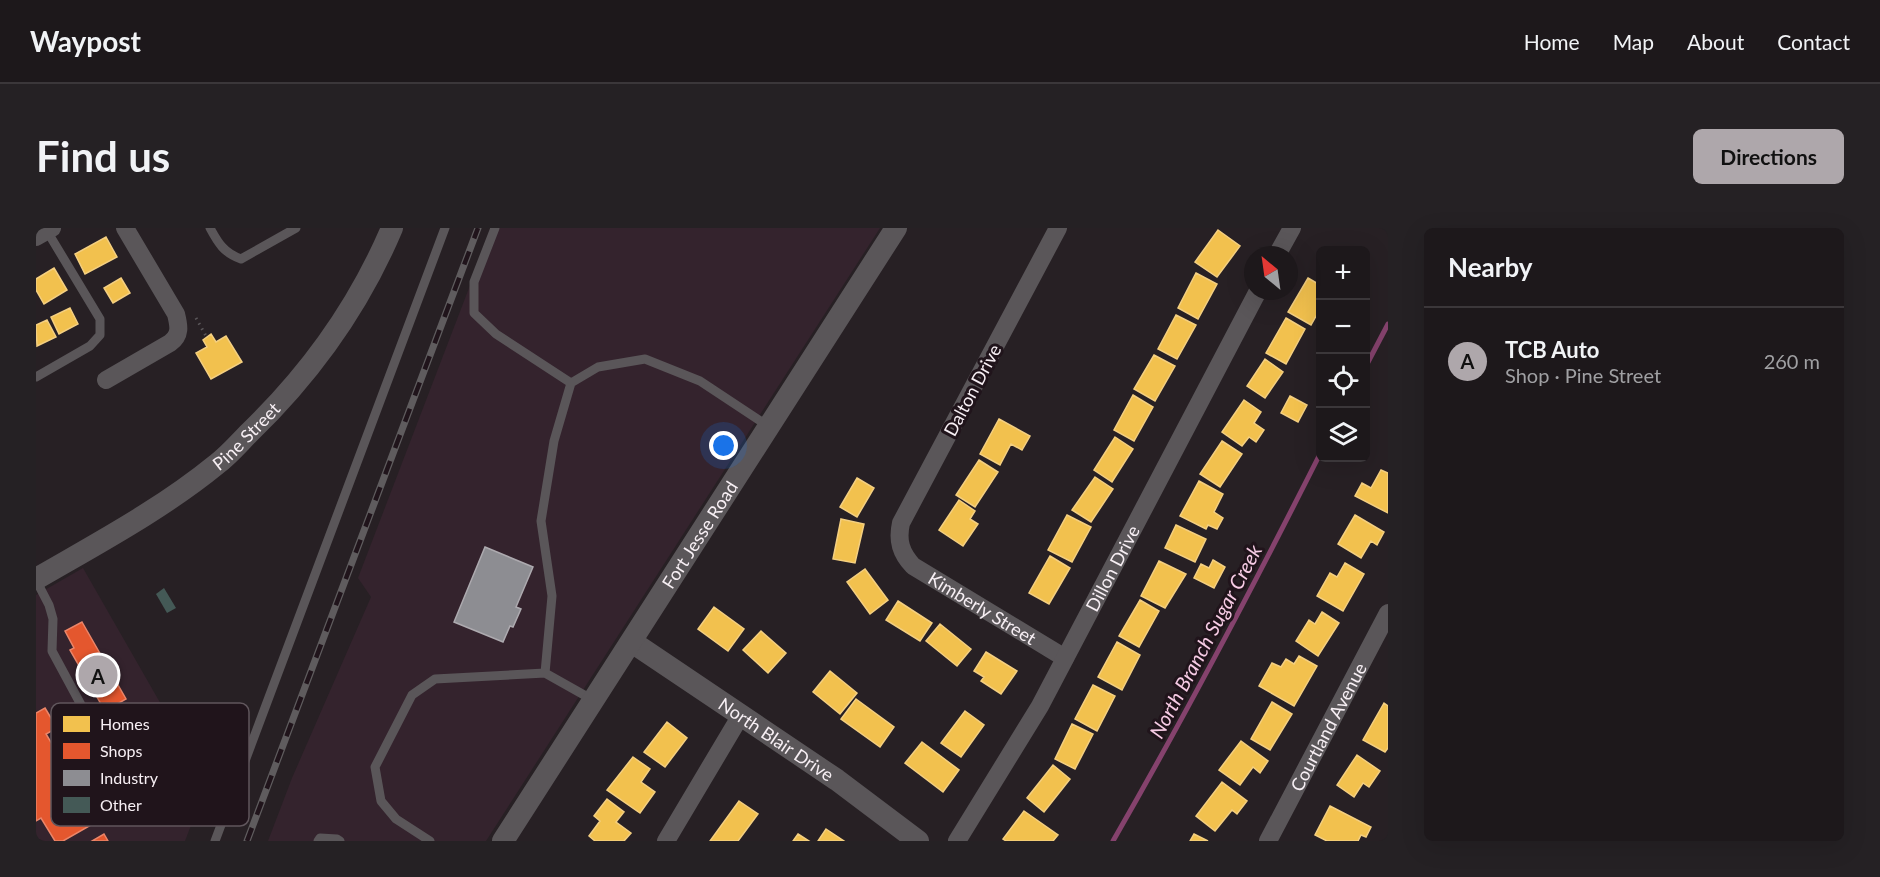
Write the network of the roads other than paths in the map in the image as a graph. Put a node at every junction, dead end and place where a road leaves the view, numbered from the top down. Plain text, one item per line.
1 (125, 228) edge
2 (210, 228) edge
3 (296, 228) edge
4 (392, 228) edge
5 (445, 228) edge
6 (495, 228) edge
7 (896, 228) edge
8 (1058, 228) edge
9 (1290, 229) edge
10 (45, 232) edge
11 (1282, 246) edge
12 (1253, 300) edge
13 (36, 377) edge
14 (106, 380) dead end
15 (571, 383) junction
16 (768, 426) junction
17 (903, 554) joint
18 (36, 580) edge
19 (1388, 613) edge
20 (632, 642) junction
21 (1065, 658) junction
22 (545, 673) junction
23 (594, 701) junction
24 (80, 703) edge
25 (741, 715) junction
26 (249, 750) edge
27 (221, 826) edge
28 (215, 841) edge
29 (318, 841) edge
30 (340, 841) edge
31 (430, 841) edge
32 (503, 841) edge
33 (666, 841) edge
34 (918, 841) edge
35 (957, 841) edge
36 (1268, 841) edge

1 - 14 street
2 - 3 lane
4 - 18 street, Pine Street
5 - 26 lane
6 - 15 lane
7 - 16 street, Fort Jesse Road
8 - 17 street, Dalton Drive
9 - 11 street
10 - 13 lane
12 - 21 street, Dillon Drive
15 - 16 lane
15 - 22 lane
16 - 20 street, Fort Jesse Road
17 - 21 street, Kimberly Street
18 - 24 lane
19 - 36 street, Courtland Avenue
20 - 23 street, Fort Jesse Road
20 - 25 street, North Blair Drive
21 - 35 street, Dillon Drive
22 - 23 lane
22 - 31 lane
23 - 32 street, Fort Jesse Road
25 - 33 street
25 - 34 street, North Blair Drive
27 - 28 lane
29 - 30 lane

